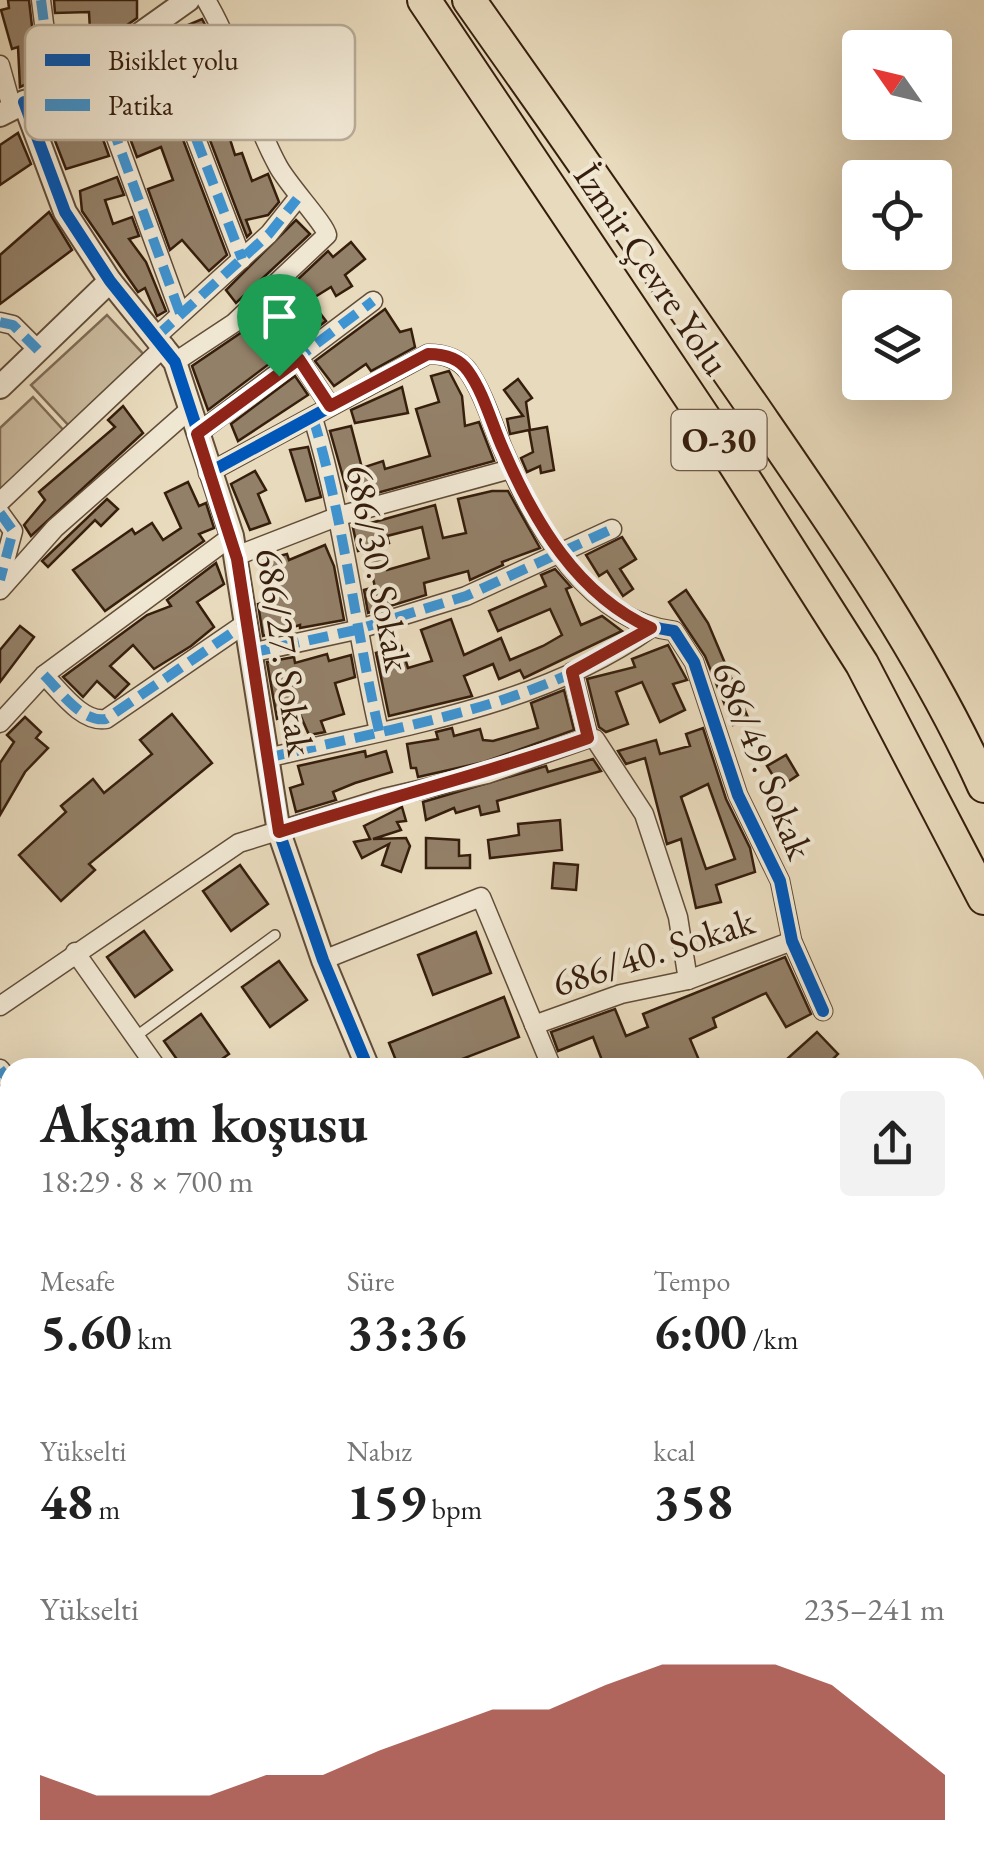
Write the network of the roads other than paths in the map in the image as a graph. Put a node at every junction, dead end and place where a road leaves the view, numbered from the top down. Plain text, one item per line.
1 (40, 0) edge
2 (188, 0) edge
3 (206, 0) edge
4 (424, 0) edge
5 (469, 0) edge
6 (43, 25) edge
7 (155, 25) edge
8 (217, 25) edge
9 (0, 64) edge
10 (12, 108) edge
11 (25, 134) edge
12 (28, 140) edge
13 (117, 140) edge
14 (197, 140) edge
15 (266, 140) edge
16 (298, 199) junction
17 (242, 258) junction
18 (110, 281) junction
19 (373, 300) dead end
20 (180, 313) junction
21 (0, 322) edge
22 (165, 348) junction
23 (38, 350) junction
24 (299, 359) junction
25 (0, 387) edge
26 (330, 406) junction
27 (189, 410) junction
28 (313, 418) junction
29 (197, 434) junction
30 (511, 469) junction
31 (208, 473) junction
32 (0, 502) edge
33 (0, 513) edge
34 (340, 516) junction
35 (612, 529) dead end
36 (234, 546) junction
37 (559, 552) junction
38 (0, 580) edge
39 (0, 590) edge
40 (246, 623) junction
41 (651, 628) junction
42 (356, 630) junction
43 (250, 653) junction
44 (572, 672) junction
45 (44, 675) junction
46 (0, 723) edge
47 (379, 731) junction
48 (588, 738) junction
49 (267, 758) junction
50 (984, 786) edge
51 (279, 832) junction
52 (984, 898) edge
53 (275, 935) dead end
54 (792, 941) junction
55 (76, 952) junction
56 (324, 960) junction
57 (688, 980) junction
58 (0, 1006) edge
59 (823, 1011) dead end
60 (534, 1024) junction
61 (135, 1037) junction
62 (150, 1058) edge
63 (364, 1058) edge
64 (548, 1058) edge

1 - 6 street
2 - 7 street
3 - 8 street
4 - 52 highway, İzmir Çevre Yolu / O-30
5 - 50 highway, İzmir Çevre Yolu / O-30
9 - 10 street
10 - 11 street, 686/27. Sokak
12 - 18 street, 686/27. Sokak
13 - 20 street
14 - 17 street
15 - 16 street
16 - 17 street
16 - 22 street
17 - 20 street
18 - 22 street, 686/27. Sokak
18 - 23 street
19 - 24 street
20 - 22 street
21 - 23 street
22 - 27 street, 686/27. Sokak
22 - 32 street
23 - 25 street
24 - 26 street
24 - 29 street
26 - 28 street, 686/49. Sokak
26 - 30 street, 686/49. Sokak
27 - 29 street, 686/27. Sokak
27 - 39 street
28 - 31 street, 686/49. Sokak
28 - 34 street, 686/30. Sokak
29 - 31 street, 686/27. Sokak
30 - 34 street
30 - 37 street, 686/49. Sokak
31 - 36 street, 686/27. Sokak
33 - 38 street
34 - 36 street
34 - 42 street, 686/30. Sokak
35 - 37 street
36 - 40 street, 686/27. Sokak
36 - 45 street
37 - 41 street, 686/49. Sokak
37 - 42 street
40 - 43 street, 686/27. Sokak
40 - 45 street
41 - 44 street
41 - 54 street, 686/49. Sokak
42 - 43 street
42 - 47 street, 686/30. Sokak
43 - 49 street, 686/27. Sokak
44 - 47 street
44 - 48 street
45 - 46 street
47 - 49 street
48 - 51 street
48 - 57 street
49 - 51 street, 686/27. Sokak
51 - 55 street
51 - 56 street, 686/27. Sokak
53 - 61 lane
54 - 57 street, 686/40. Sokak
54 - 59 street, 686/49. Sokak
55 - 58 street
55 - 61 street
56 - 60 street
56 - 63 street, 686/27. Sokak
57 - 60 street, 686/40. Sokak
60 - 64 street
61 - 62 street

